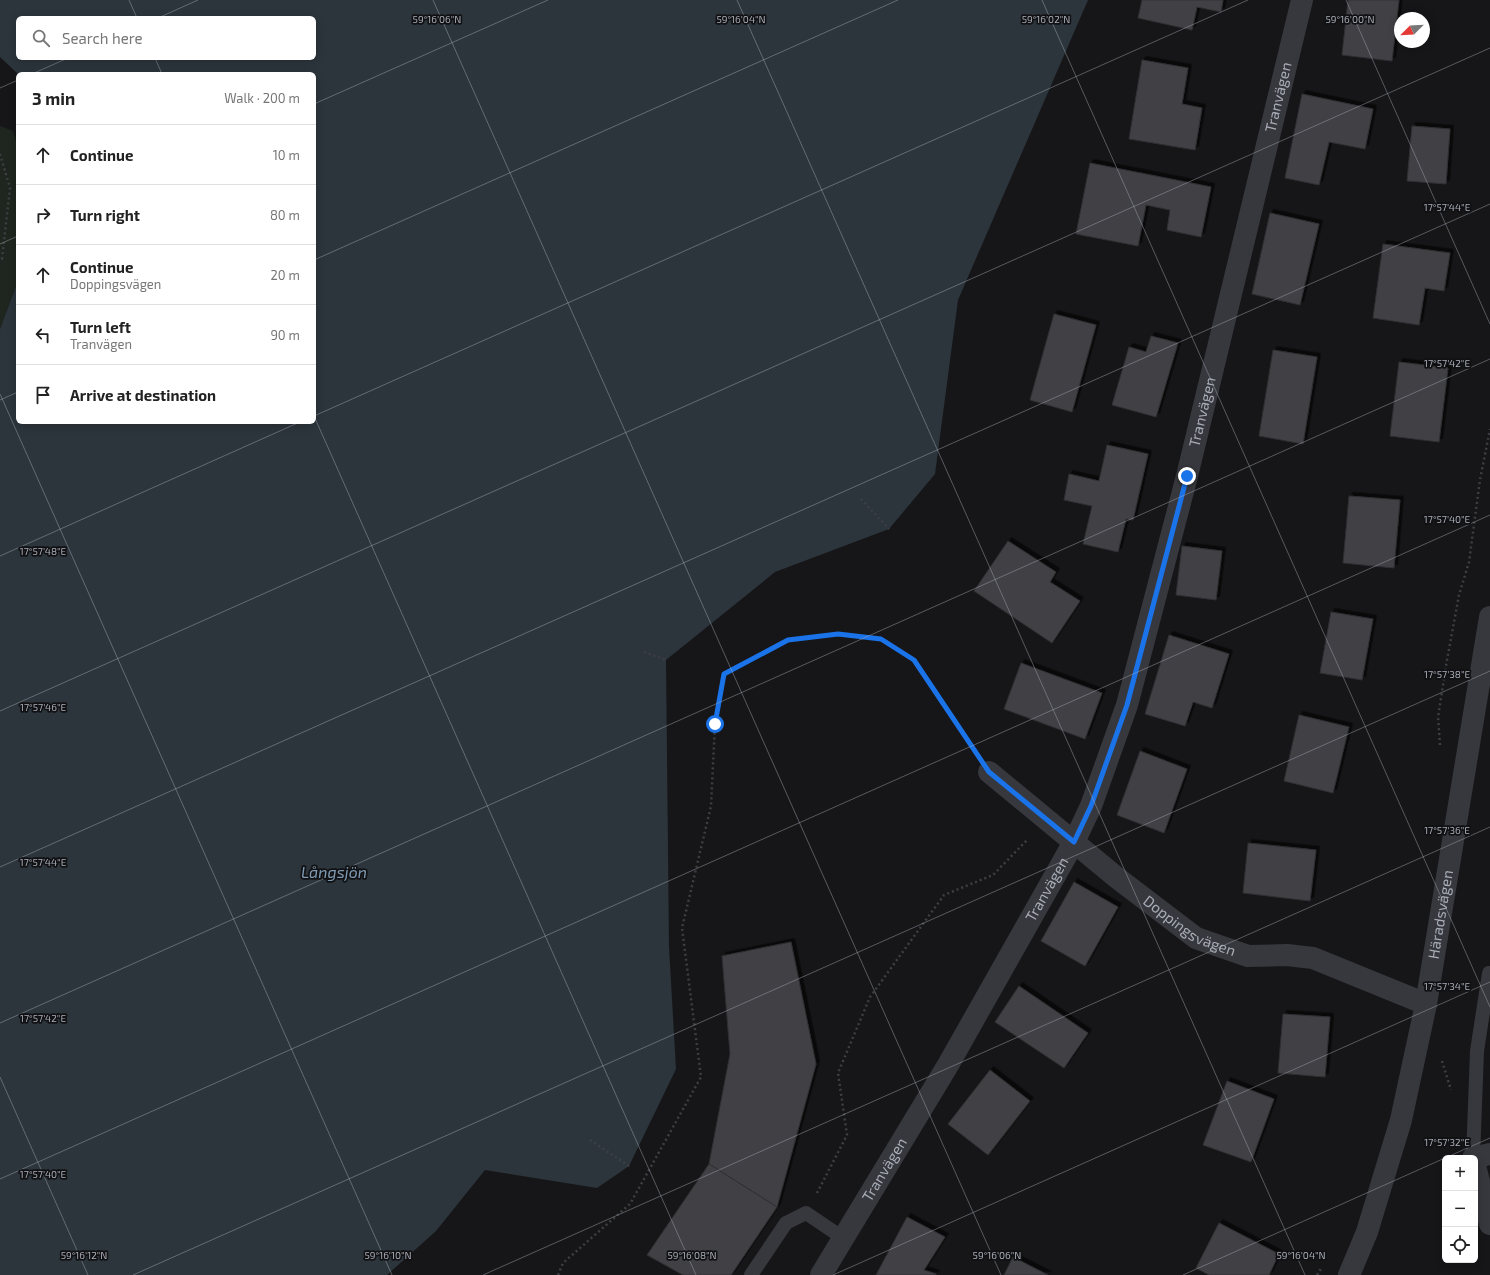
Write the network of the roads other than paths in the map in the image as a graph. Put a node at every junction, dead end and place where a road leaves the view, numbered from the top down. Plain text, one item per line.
1 (1302, 0) edge
2 (1490, 617) edge
3 (989, 772) road end
4 (1074, 842) junction
5 (1489, 973) dead end
6 (1426, 1004) junction
7 (1490, 1154) edge
8 (1473, 1155) edge
9 (1478, 1157) edge
10 (1478, 1178) edge
11 (1490, 1224) edge
12 (843, 1238) junction
13 (751, 1275) edge
14 (821, 1275) edge
15 (1349, 1275) edge

1 - 4 street, Tranvägen
2 - 6 street, Häradsvägen
3 - 4 street, Doppingsvägen
4 - 6 street, Doppingsvägen
4 - 12 street, Tranvägen
5 - 8 lane
6 - 15 street, Häradsvägen
7 - 9 street
10 - 11 street
12 - 13 lane
12 - 14 street, Tranvägen

